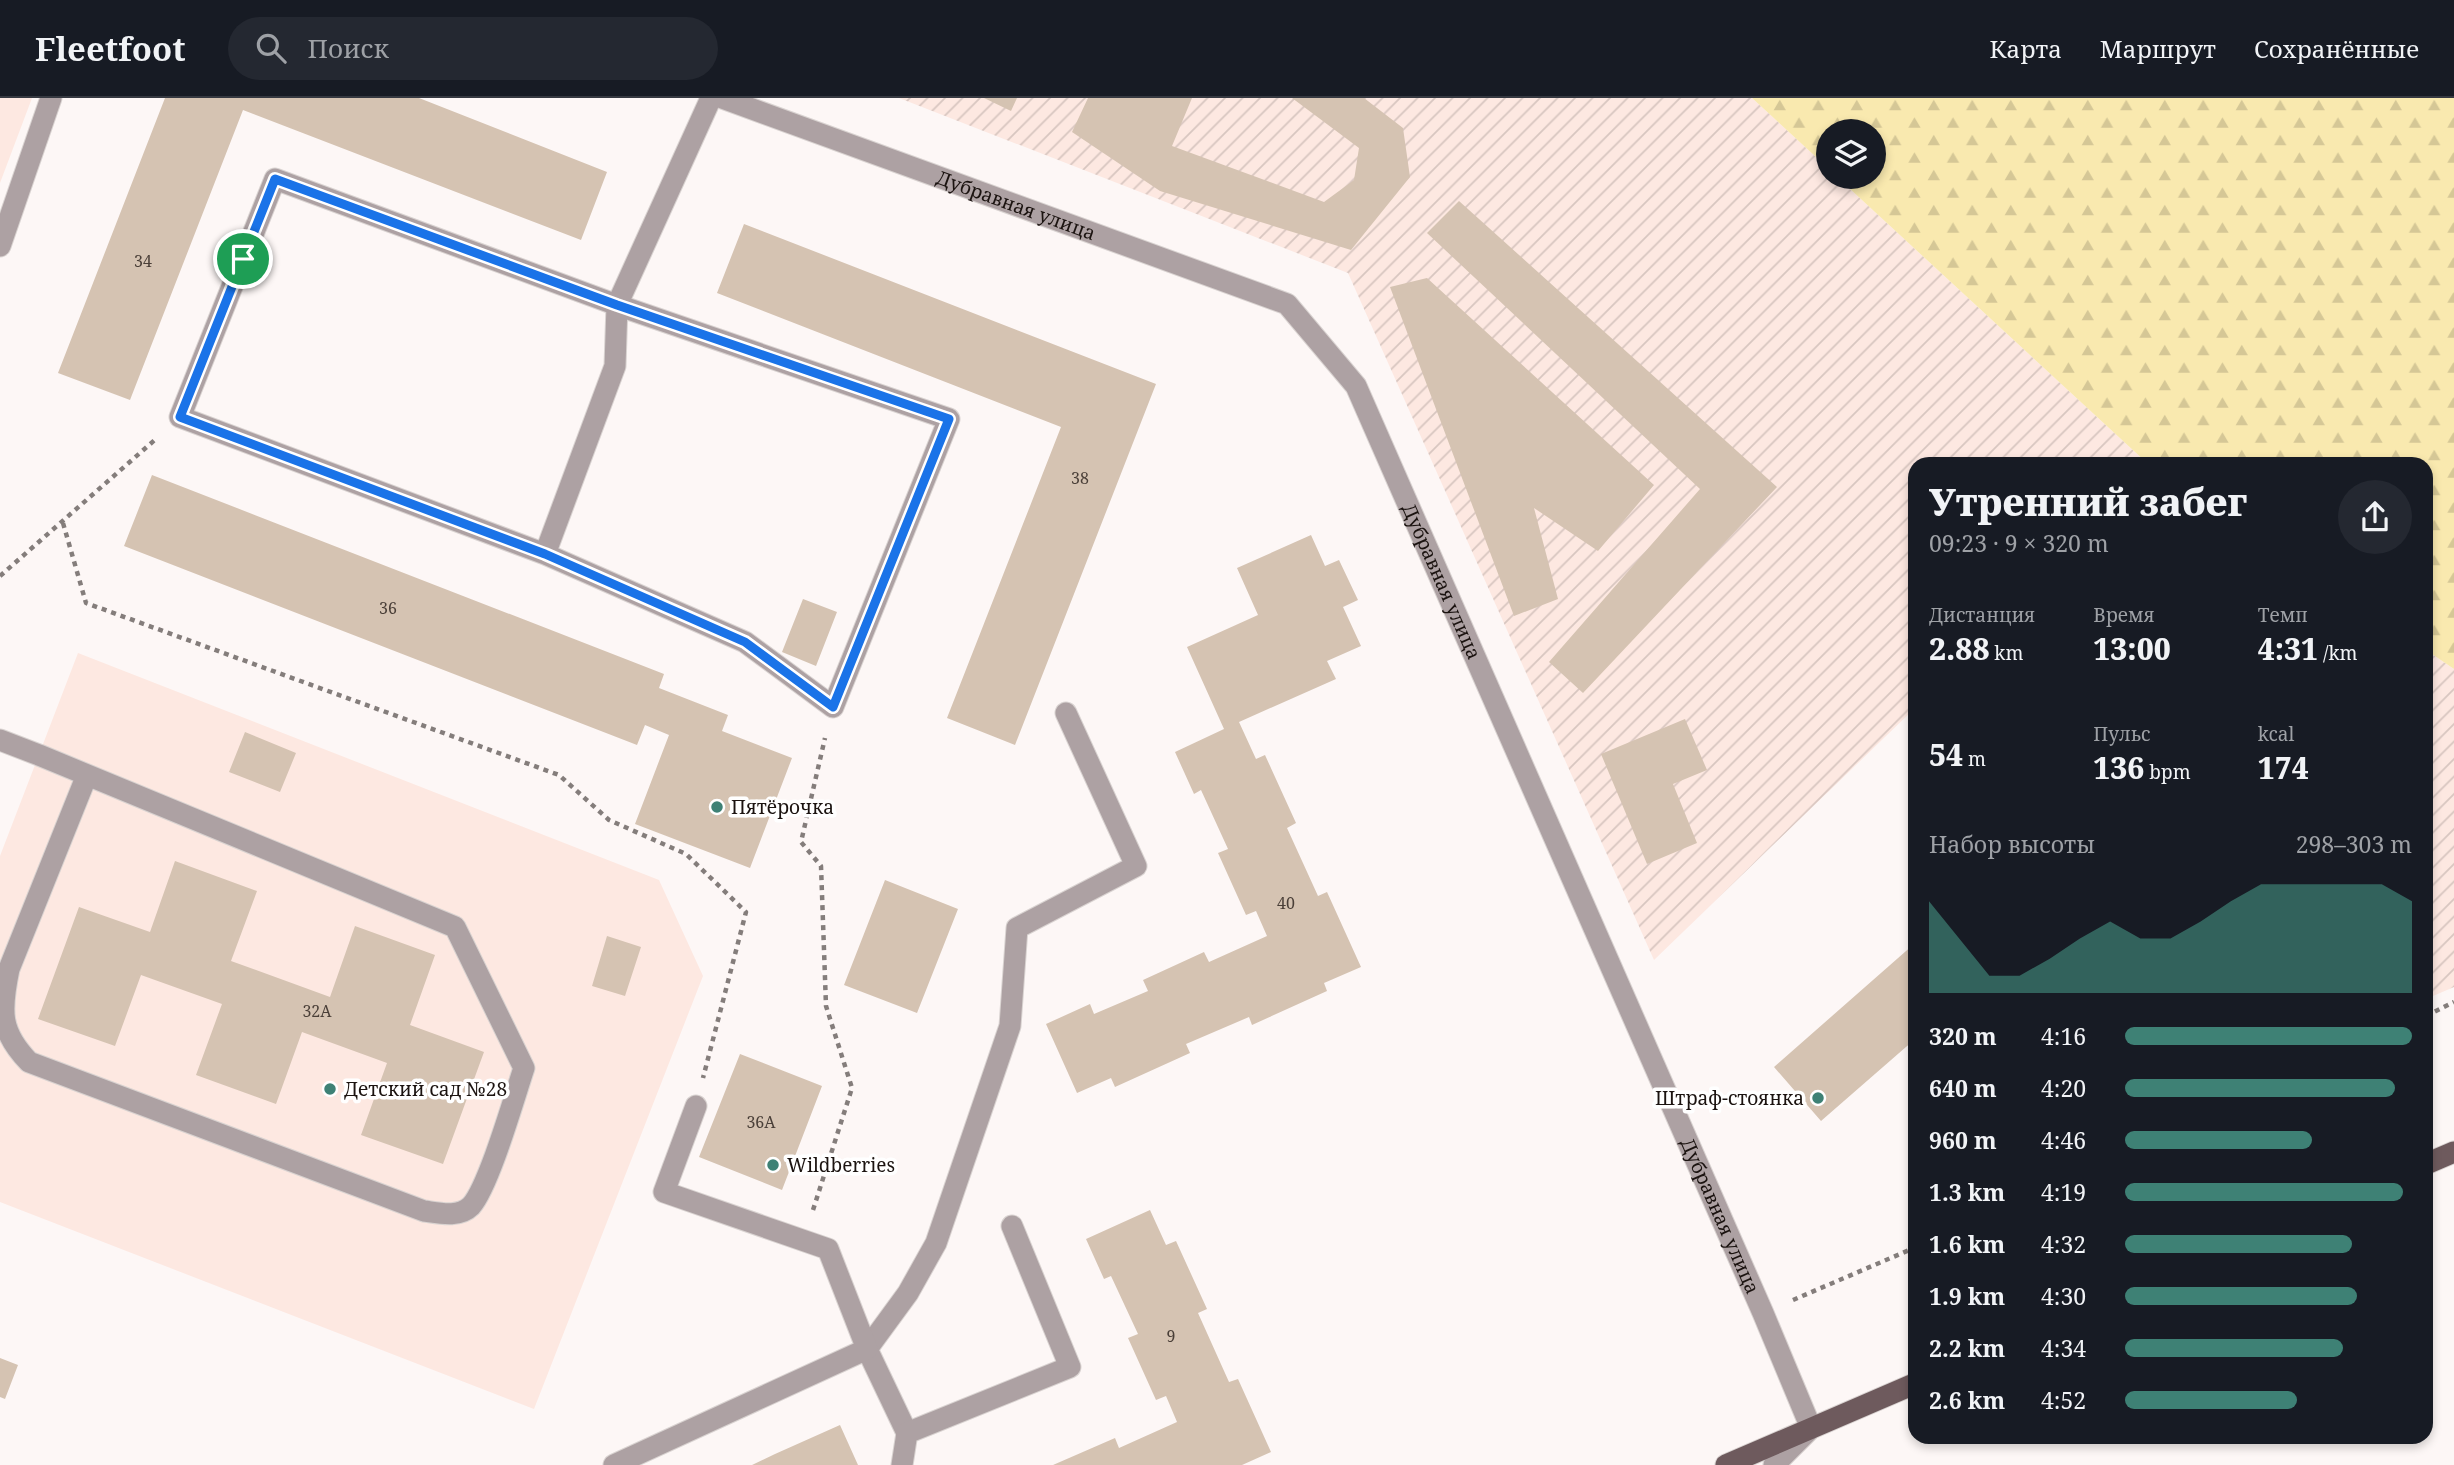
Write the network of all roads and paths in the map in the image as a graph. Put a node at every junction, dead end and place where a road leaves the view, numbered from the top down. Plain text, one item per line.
1 (51, 98) edge
2 (711, 98) edge
3 (722, 98) edge
4 (0, 246) edge
5 (617, 305) junction
6 (180, 417) junction
7 (63, 523) junction
8 (545, 554) junction
9 (0, 576) edge
10 (833, 707) junction
11 (1066, 713) dead end
12 (0, 740) edge
13 (86, 775) junction
14 (2454, 1002) edge
15 (2433, 1012) edge
16 (696, 1106) joint
17 (2454, 1152) edge
18 (2433, 1161) edge
19 (1012, 1226) dead end
20 (803, 1241) junction
21 (1908, 1251) edge
22 (1763, 1312) junction
23 (867, 1349) junction
24 (1908, 1387) edge
25 (1811, 1428) junction
26 (907, 1433) junction
27 (614, 1465) edge
28 (902, 1465) edge
29 (1726, 1465) edge
30 (1774, 1465) edge

1 - 4 street
2 - 5 street
3 - 22 street, Дубравная улица
5 - 6 street
5 - 8 street
5 - 10 street
6 - 7 path
6 - 8 street
7 - 9 path
7 - 16 path
8 - 10 street
10 - 20 path
11 - 23 street
12 - 13 street
13 - 13 street
14 - 15 path
16 - 20 street
17 - 18 main road
19 - 26 street
20 - 23 street
21 - 22 path
22 - 25 street, Дубравная улица
23 - 26 street
23 - 27 street
24 - 25 main road
25 - 29 main road
25 - 30 street
26 - 28 street

